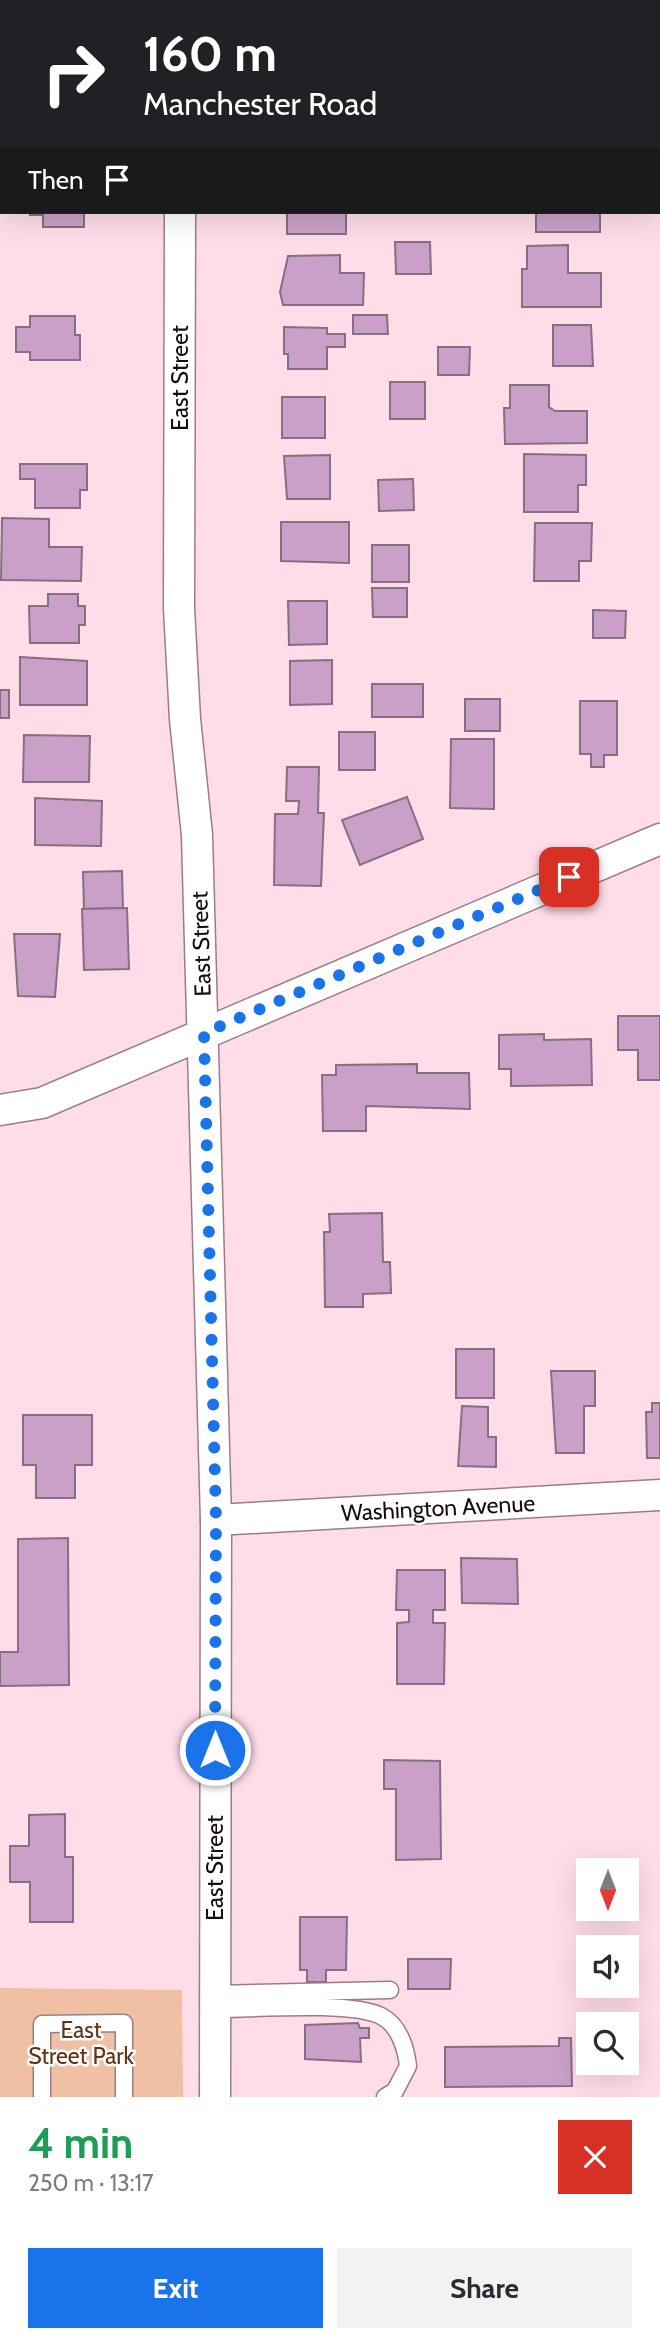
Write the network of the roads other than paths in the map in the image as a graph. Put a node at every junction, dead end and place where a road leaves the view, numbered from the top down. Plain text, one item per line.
1 (180, 214) edge
2 (660, 839) edge
3 (204, 1033) junction
4 (0, 1110) edge
5 (660, 1495) edge
6 (216, 1520) junction
7 (390, 1990) dead end
8 (215, 2001) junction
9 (42, 2097) edge
10 (124, 2097) edge
11 (215, 2097) edge
12 (385, 2097) edge

1 - 3 street, East Street
2 - 3 street
3 - 4 street
3 - 6 street, East Street
5 - 6 street, Washington Avenue
6 - 8 street, East Street
7 - 8 lane
8 - 11 street, East Street
8 - 12 lane
9 - 10 lane

